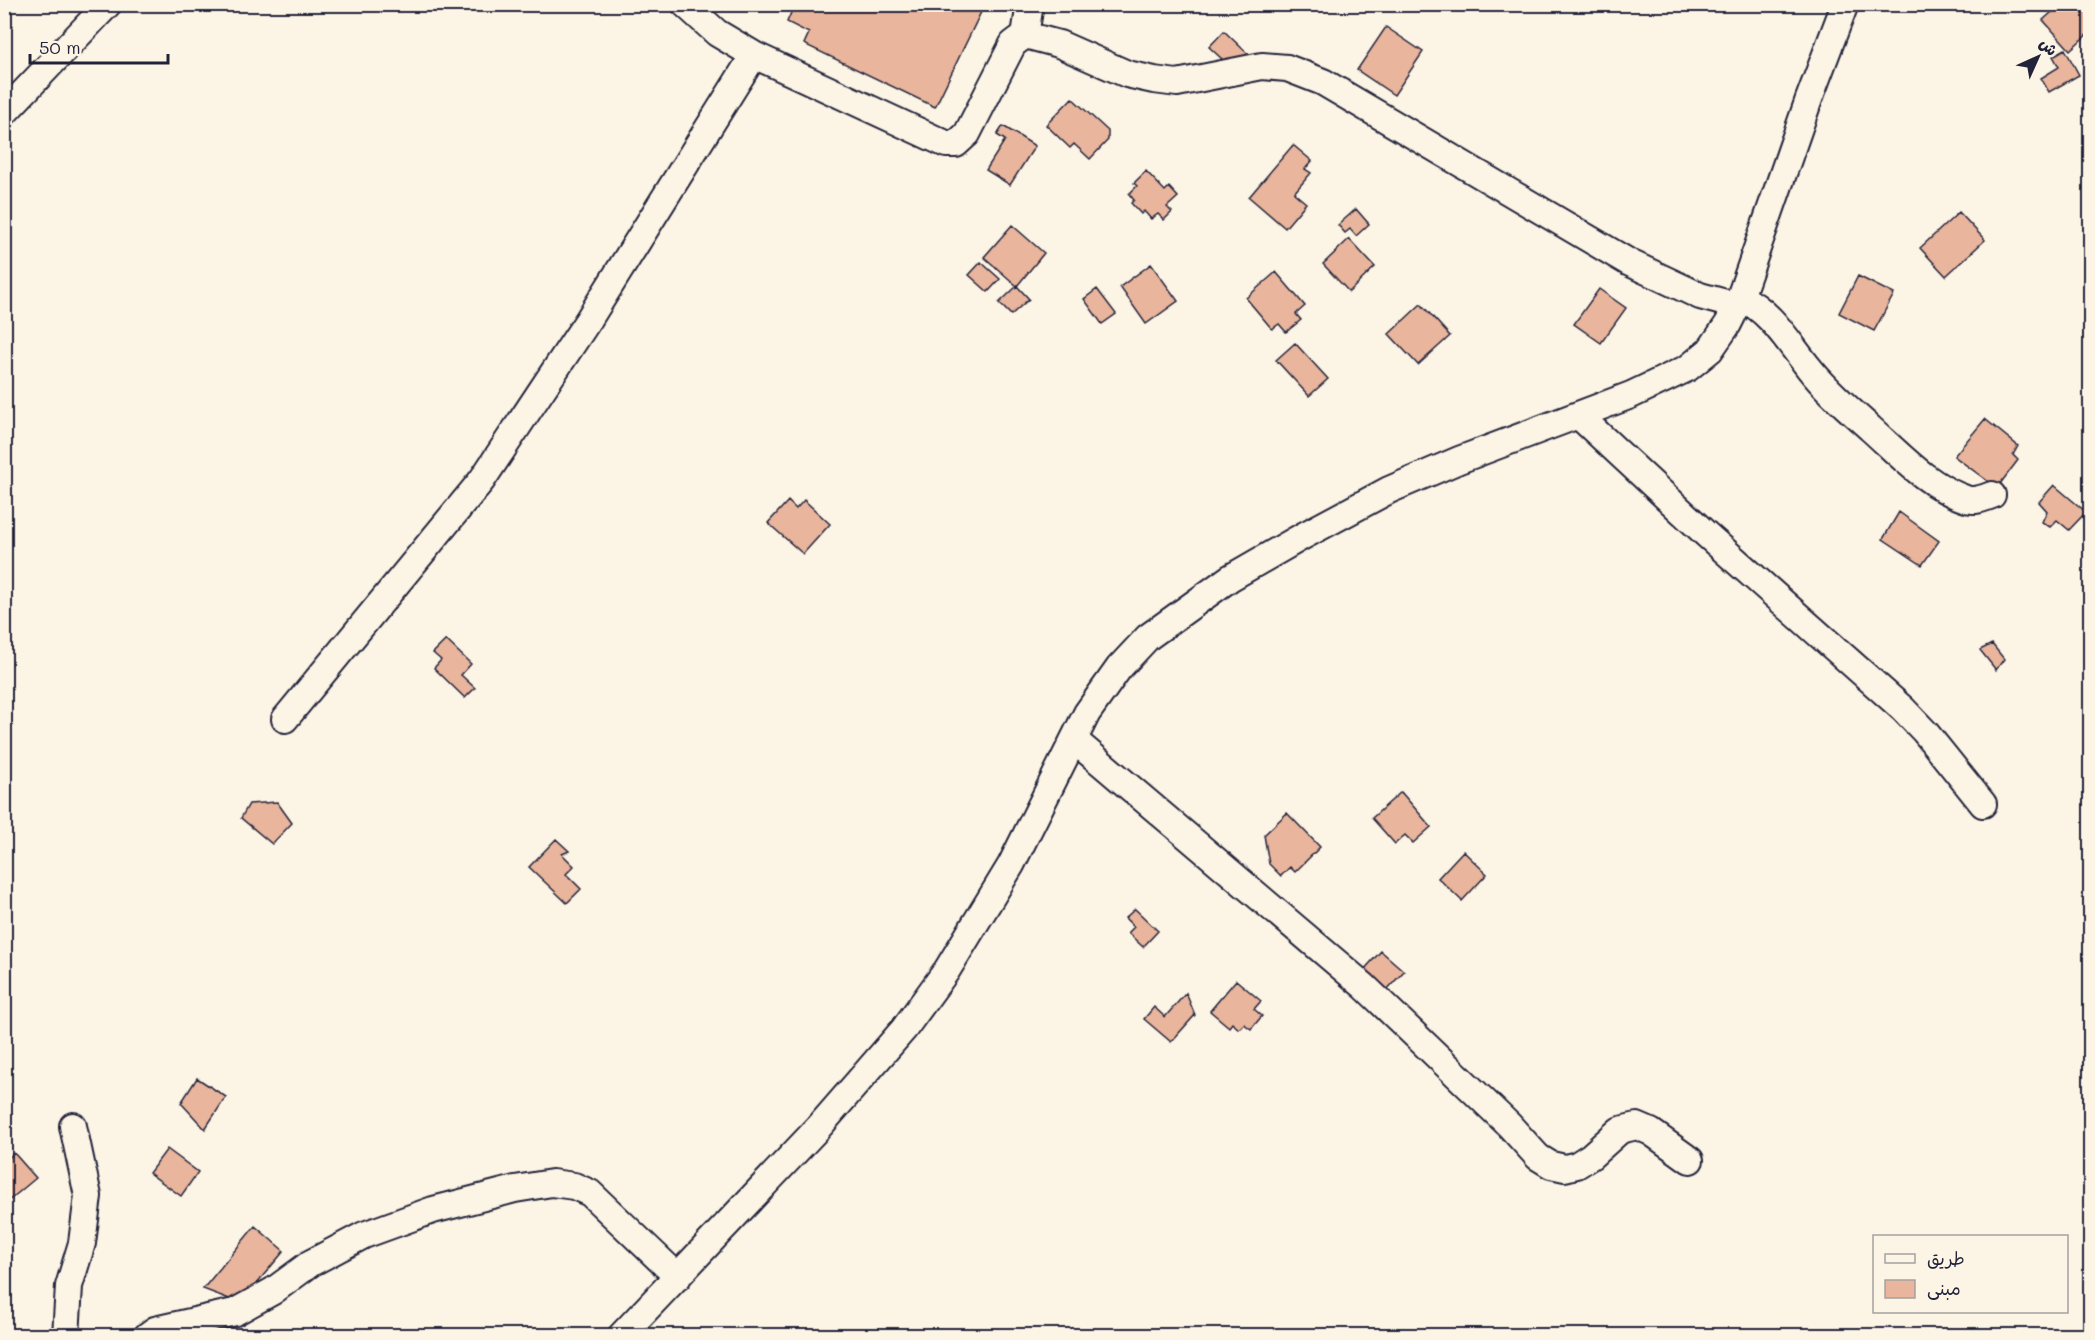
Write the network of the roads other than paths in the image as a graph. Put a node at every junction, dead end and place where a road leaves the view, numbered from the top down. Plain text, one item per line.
1 (108, 4) edge
2 (685, 4) edge
3 (1030, 4) edge
4 (1845, 4) edge
5 (1025, 35) junction
6 (754, 55) junction
7 (4, 113) edge
8 (1739, 301) junction
9 (1578, 415) junction
10 (1992, 495) dead end
11 (285, 719) dead end
12 (1074, 740) junction
13 (1983, 804) dead end
14 (73, 1126) dead end
15 (1690, 1160) dead end
16 (678, 1277) junction
17 (66, 1335) edge
18 (147, 1335) edge
19 (621, 1335) edge

1 - 7 street
2 - 6 street
3 - 5 street
4 - 8 street
5 - 6 street
5 - 8 street
6 - 11 street
8 - 9 street
8 - 10 street
9 - 12 street
9 - 13 street
12 - 15 street
12 - 16 street
14 - 17 street
16 - 18 street
16 - 19 street

